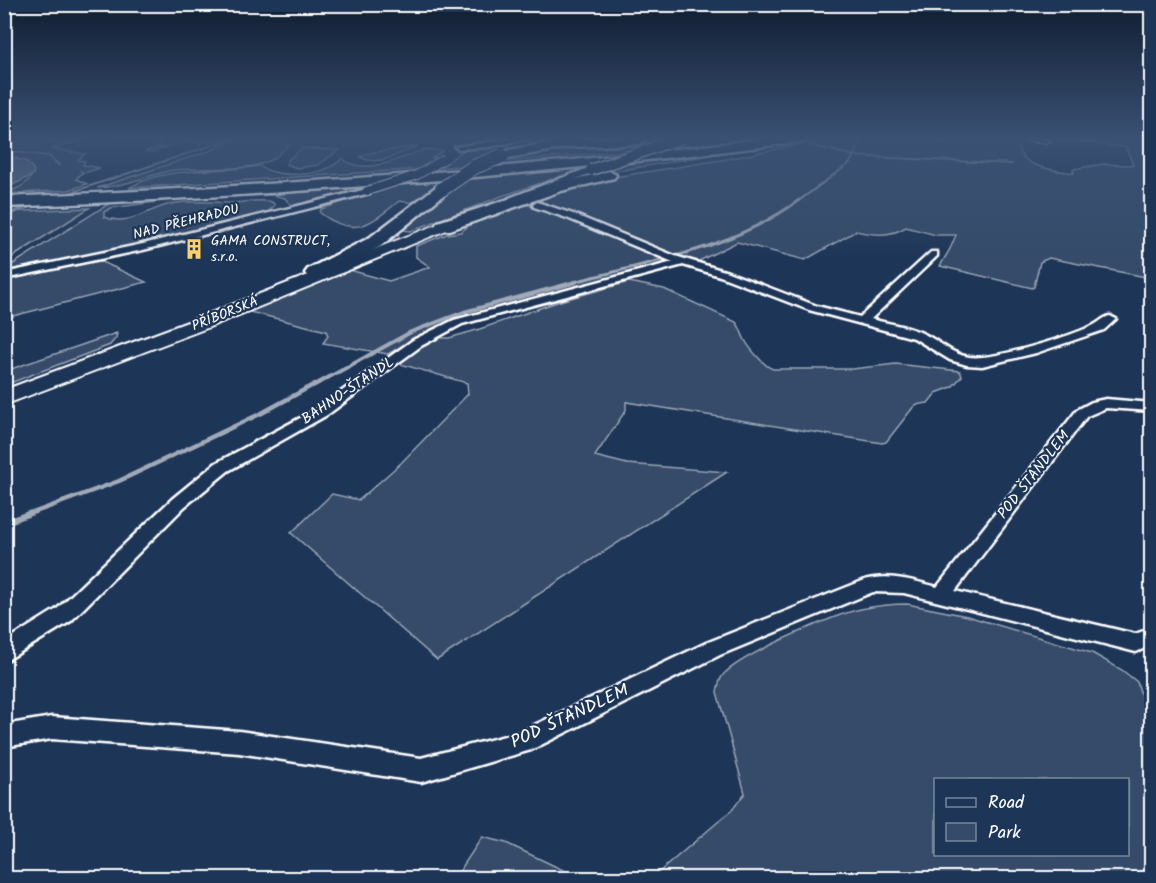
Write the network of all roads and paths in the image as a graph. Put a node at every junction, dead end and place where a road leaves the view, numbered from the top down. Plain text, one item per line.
1 (336, 178) edge
2 (377, 178) edge
3 (407, 178) edge
4 (457, 178) edge
5 (569, 178) edge
6 (596, 178) edge
7 (135, 194) junction
8 (4, 198) edge
9 (4, 202) edge
10 (537, 205) dead end
11 (444, 226) junction
12 (934, 254) dead end
13 (673, 258) junction
14 (315, 273) junction
15 (4, 276) edge
16 (1110, 318) dead end
17 (863, 320) junction
18 (4, 391) edge
19 (4, 398) edge
20 (1152, 407) edge
21 (940, 595) junction
22 (1152, 636) edge
23 (4, 653) edge
24 (4, 736) edge

1 - 7 highway
2 - 7 highway
3 - 15 street, NAD PŘEHRADOU, bridge
4 - 14 highway, bridge
5 - 11 main road, PŘÍBORSKÁ, bridge
6 - 11 highway
7 - 8 highway
7 - 9 highway
10 - 13 street
11 - 14 main road, PŘÍBORSKÁ
11 - 19 main road, PŘÍBORSKÁ
12 - 17 street
13 - 17 street
13 - 23 street, BAHNO-ŠTANDL
14 - 18 main road, PŘÍBORSKÁ
16 - 17 street
20 - 21 street, POD ŠTANDLEM
21 - 22 street, POD ŠTANDLEM
21 - 24 street, POD ŠTANDLEM

